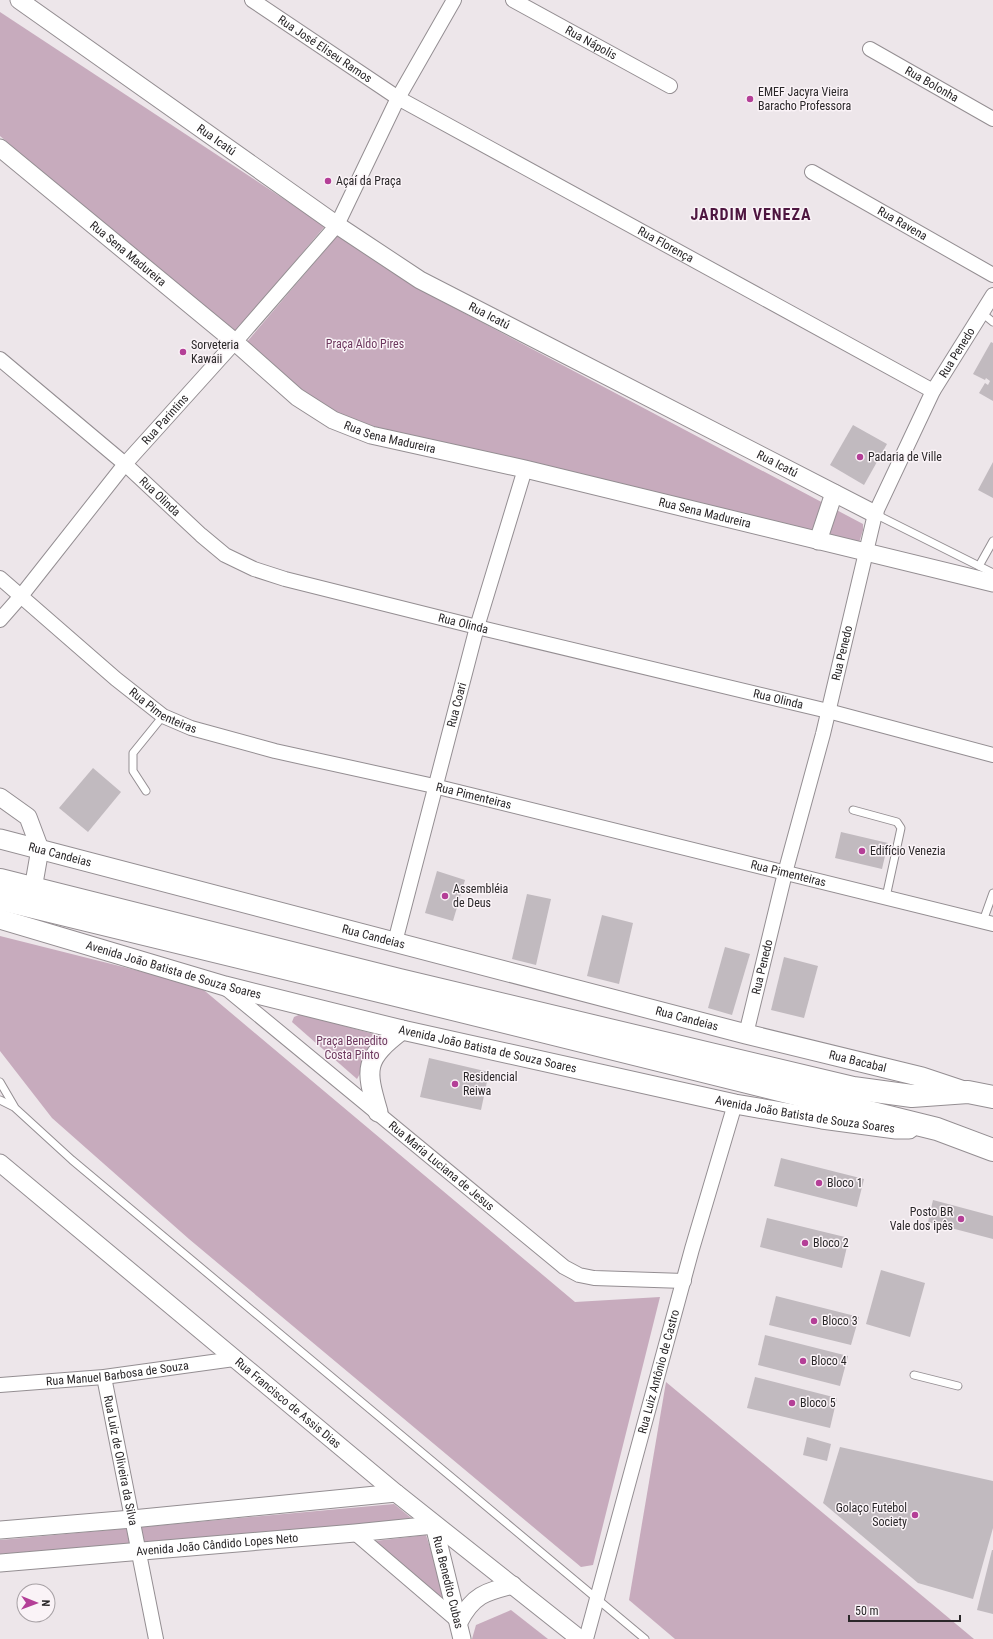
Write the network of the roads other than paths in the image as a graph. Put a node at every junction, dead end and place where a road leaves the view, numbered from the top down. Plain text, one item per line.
1 (19, 0) edge
2 (252, 0) edge
3 (513, 0) edge
4 (453, 1) edge
5 (870, 49) dead end
6 (670, 86) dead end
7 (398, 98) junction
8 (993, 119) edge
9 (0, 148) edge
10 (812, 172) dead end
11 (337, 225) junction
12 (993, 275) edge
13 (993, 295) edge
14 (982, 313) junction
15 (993, 322) edge
16 (235, 342) junction
17 (0, 359) edge
18 (933, 391) junction
19 (125, 464) junction
20 (525, 470) junction
21 (834, 493) junction
22 (875, 514) junction
23 (818, 541) junction
24 (993, 541) edge
25 (866, 552) junction
26 (979, 566) junction
27 (993, 573) edge
28 (0, 578) edge
29 (993, 583) edge
30 (21, 596) junction
31 (0, 620) edge
32 (477, 627) junction
33 (828, 711) junction
34 (163, 716) junction
35 (993, 755) edge
36 (434, 786) junction
37 (146, 791) dead end
38 (0, 797) edge
39 (853, 810) dead end
40 (0, 839) edge
41 (40, 849) junction
42 (785, 873) junction
43 (0, 880) edge
44 (993, 893) edge
45 (886, 897) junction
46 (0, 899) edge
47 (26, 906) junction
48 (0, 919) edge
49 (988, 922) edge
50 (395, 942) junction
51 (225, 986) junction
52 (402, 1030) junction
53 (746, 1034) junction
54 (0, 1082) edge
55 (983, 1092) edge
56 (0, 1100) edge
57 (735, 1104) junction
58 (14, 1107) junction
59 (378, 1112) junction
60 (936, 1129) junction
61 (993, 1150) edge
62 (0, 1163) edge
63 (684, 1280) junction
64 (234, 1359) junction
65 (914, 1374) dead end
66 (104, 1377) junction
67 (0, 1385) edge
68 (958, 1386) dead end
69 (396, 1493) junction
70 (132, 1519) junction
71 (434, 1525) junction
72 (0, 1530) edge
73 (355, 1533) junction
74 (139, 1550) junction
75 (0, 1563) edge
76 (513, 1585) junction
77 (597, 1599) junction
78 (459, 1622) junction
79 (156, 1639) edge
80 (462, 1639) edge
81 (580, 1639) edge
82 (586, 1639) edge
83 (645, 1639) edge

1 - 11 street, Rua Icatú
2 - 7 street, Rua José Eliseu Ramos
3 - 6 street, Rua Nápolis
4 - 7 street, Rua Parintins
5 - 8 street, Rua Bolonha
7 - 11 street, Rua Parintins
7 - 18 street, Rua Florença
9 - 16 street, Rua Sena Madureira
10 - 12 street, Rua Ravena
11 - 16 street, Rua Parintins
11 - 21 street, Rua Icatú
13 - 14 street, Rua Penedo
14 - 15 lane
14 - 18 street, Rua Penedo
16 - 19 street, Rua Parintins
16 - 20 street, Rua Sena Madureira
17 - 19 street, Rua Olinda
18 - 22 street, Rua Penedo
19 - 30 street, Rua Parintins
19 - 32 street, Rua Olinda
20 - 23 street, Rua Sena Madureira
20 - 32 street, Rua Coari
21 - 22 street, Rua Icatú
21 - 23 street
22 - 25 street, Rua Penedo
22 - 26 lane, Rua Icatú
23 - 25 street, Rua Sena Madureira
24 - 26 lane
25 - 29 street, Rua Sena Madureira
25 - 33 street, Rua Penedo
26 - 27 lane, Rua Icatú
28 - 30 street, Rua Pimenteiras
30 - 31 street, Rua Parintins
30 - 34 street, Rua Pimenteiras
32 - 33 street, Rua Olinda
32 - 36 street, Rua Coari
33 - 35 street, Rua Olinda
33 - 42 street, Rua Penedo
34 - 36 street, Rua Pimenteiras
34 - 37 lane
36 - 42 street, Rua Pimenteiras
36 - 50 street, Rua Coari
38 - 41 street
39 - 45 lane
40 - 41 main road, Rua Candeias
41 - 47 street
41 - 50 main road, Rua Candeias
42 - 45 street, Rua Pimenteiras
42 - 53 street, Rua Penedo
43 - 47 main road
44 - 49 lane
45 - 49 street, Rua Pimenteiras
46 - 47 main road
47 - 48 main road, Avenida João Batista de Souza Soares
47 - 51 main road, Avenida João Batista de Souza Soares
47 - 55 main road
47 - 60 main road
50 - 53 main road, Rua Candeias
51 - 52 main road, Avenida João Batista de Souza Soares
51 - 59 street, Rua Maria Luciana de Jesus
52 - 57 main road, Avenida João Batista de Souza Soares
52 - 59 main road
53 - 55 main road, Rua Bacabal
54 - 58 lane
56 - 58 lane
57 - 60 main road, Avenida João Batista de Souza Soares
57 - 63 street, Rua Luiz Antônio de Castro
58 - 77 lane
59 - 63 street, Rua Maria Luciana de Jesus
60 - 61 main road
62 - 64 street, Rua Francisco de Assis Dias
63 - 77 street, Rua Luiz Antônio de Castro
64 - 66 street, Rua Manuel Barbosa de Souza
64 - 69 street, Rua Francisco de Assis Dias
65 - 68 lane
66 - 67 street, Rua Manuel Barbosa de Souza
66 - 70 street, Rua Luiz de Oliveira da Silva
69 - 70 street
69 - 71 street, Rua Francisco de Assis Dias
70 - 72 street
70 - 74 street, Rua Luiz de Oliveira da Silva
71 - 73 street, Avenida João Cândido Lopes Neto
71 - 76 street, Rua Francisco de Assis Dias
71 - 78 street, Rua Benedito Cubas
73 - 74 street, Avenida João Cândido Lopes Neto
73 - 78 street
74 - 75 street, Avenida João Cândido Lopes Neto
74 - 79 street, Rua Luiz de Oliveira da Silva
76 - 78 street
76 - 81 street, Rua Francisco de Assis Dias
77 - 82 street, Rua Luiz Antônio de Castro
77 - 83 lane
78 - 80 street, Rua Benedito Cubas

